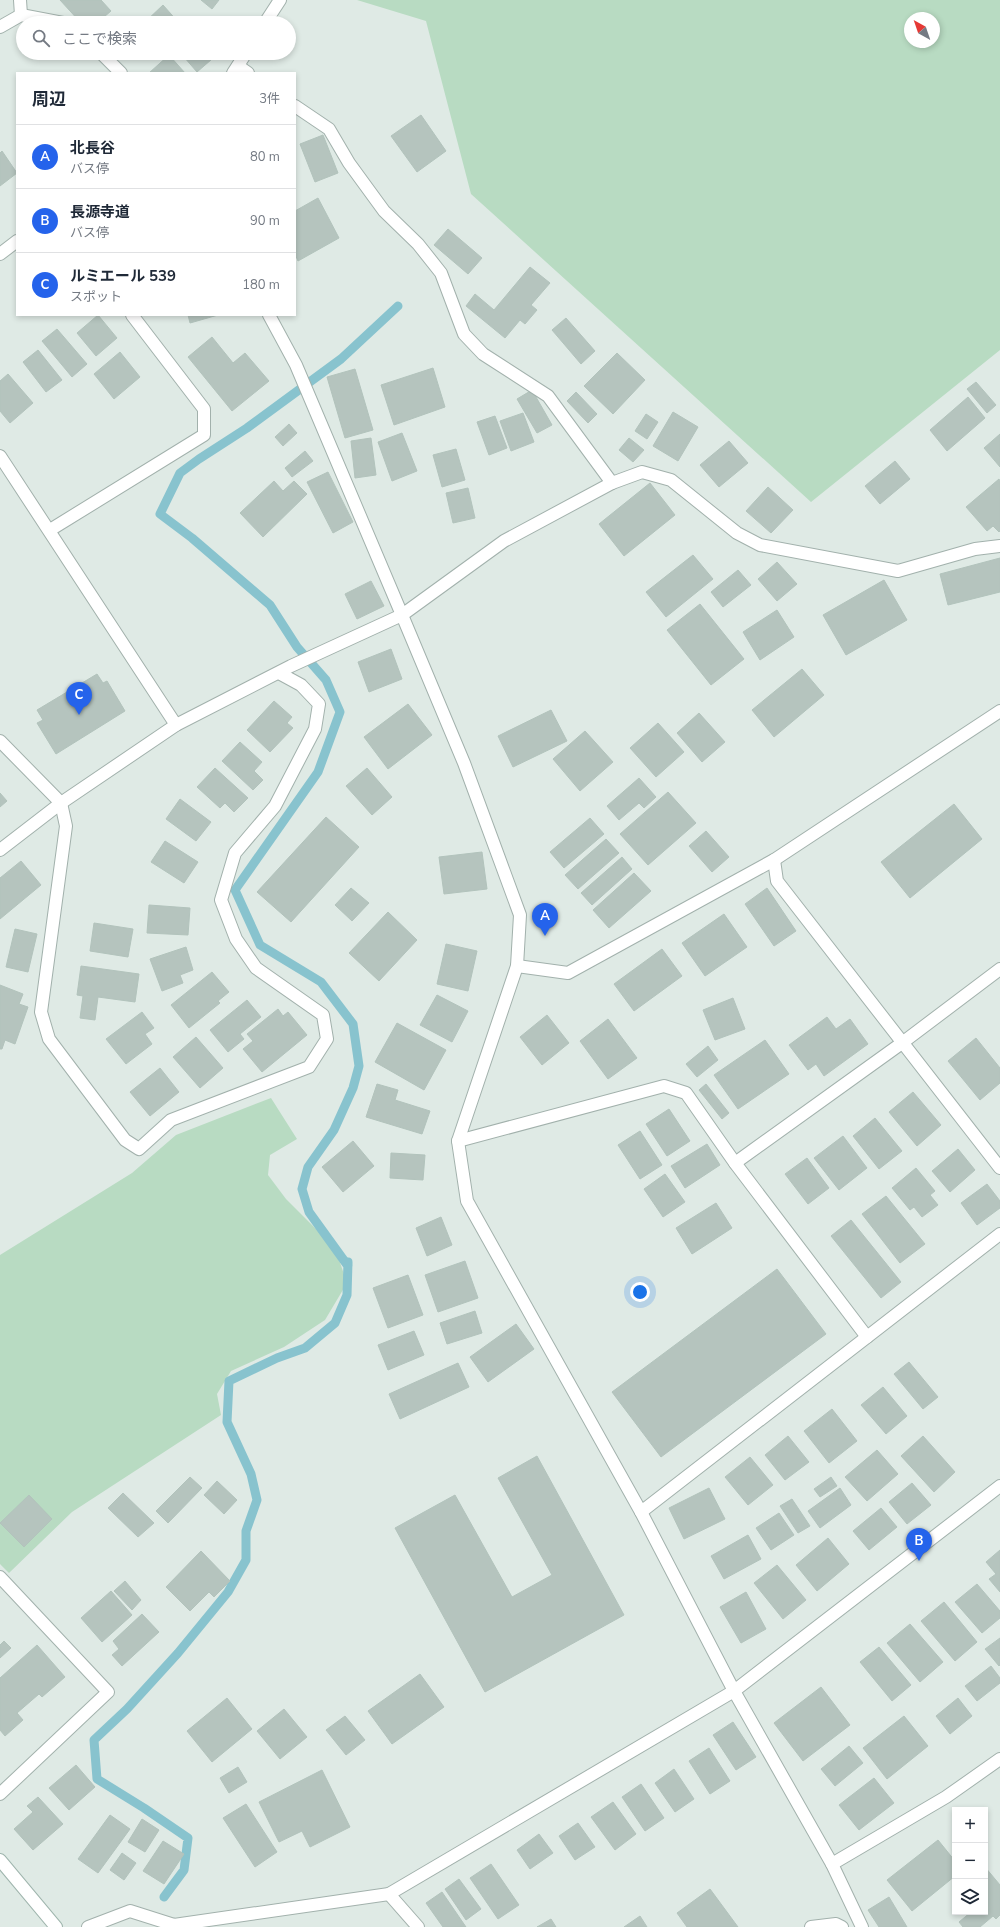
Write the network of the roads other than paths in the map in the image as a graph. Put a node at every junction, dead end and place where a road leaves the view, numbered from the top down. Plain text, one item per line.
1 (20, 0) edge
2 (280, 0) edge
3 (21, 15) joint
4 (26, 16) edge
5 (270, 16) edge
6 (16, 18) edge
7 (0, 27) edge
8 (108, 60) edge
9 (241, 60) edge
10 (235, 69) edge
11 (120, 72) edge
12 (245, 72) edge
13 (296, 107) edge
14 (16, 242) edge
15 (0, 254) edge
16 (133, 316) edge
17 (270, 316) edge
18 (0, 456) edge
19 (612, 483) junction
20 (50, 530) junction
21 (1000, 546) edge
22 (402, 615) junction
23 (279, 673) junction
24 (1000, 711) edge
25 (176, 725) junction
26 (0, 741) edge
27 (61, 803) junction
28 (0, 850) edge
29 (774, 860) junction
30 (517, 966) junction
31 (1000, 969) edge
32 (902, 1043) junction
33 (458, 1141) junction
34 (735, 1163) junction
35 (1000, 1168) edge
36 (1000, 1234) edge
37 (867, 1337) junction
38 (1000, 1486) edge
39 (641, 1512) junction
40 (0, 1577) edge
41 (734, 1691) junction
42 (1000, 1759) edge
43 (0, 1794) edge
44 (0, 1860) edge
45 (832, 1864) junction
46 (389, 1894) junction
47 (56, 1927) edge
48 (88, 1927) edge
49 (418, 1927) edge
50 (811, 1927) edge
51 (842, 1927) edge
52 (862, 1927) edge

1 - 3 street
2 - 5 street
3 - 4 street
6 - 7 street
8 - 11 street
9 - 10 street
10 - 12 street
13 - 19 street
14 - 15 street
16 - 20 street
17 - 22 street
18 - 20 street
19 - 21 street
19 - 22 street
20 - 25 street
22 - 23 street
22 - 30 street
23 - 25 street
23 - 27 street
24 - 29 street
25 - 27 street
26 - 27 street
27 - 28 street
29 - 30 street
29 - 32 street
30 - 33 street
31 - 32 street
32 - 34 street
32 - 35 street
33 - 34 street
33 - 39 street
34 - 37 street
36 - 37 street
37 - 39 street
38 - 41 street
39 - 41 street
40 - 43 street
41 - 45 street
41 - 46 street
42 - 45 street
44 - 47 street
45 - 52 street
46 - 48 street
46 - 49 street
50 - 51 street

